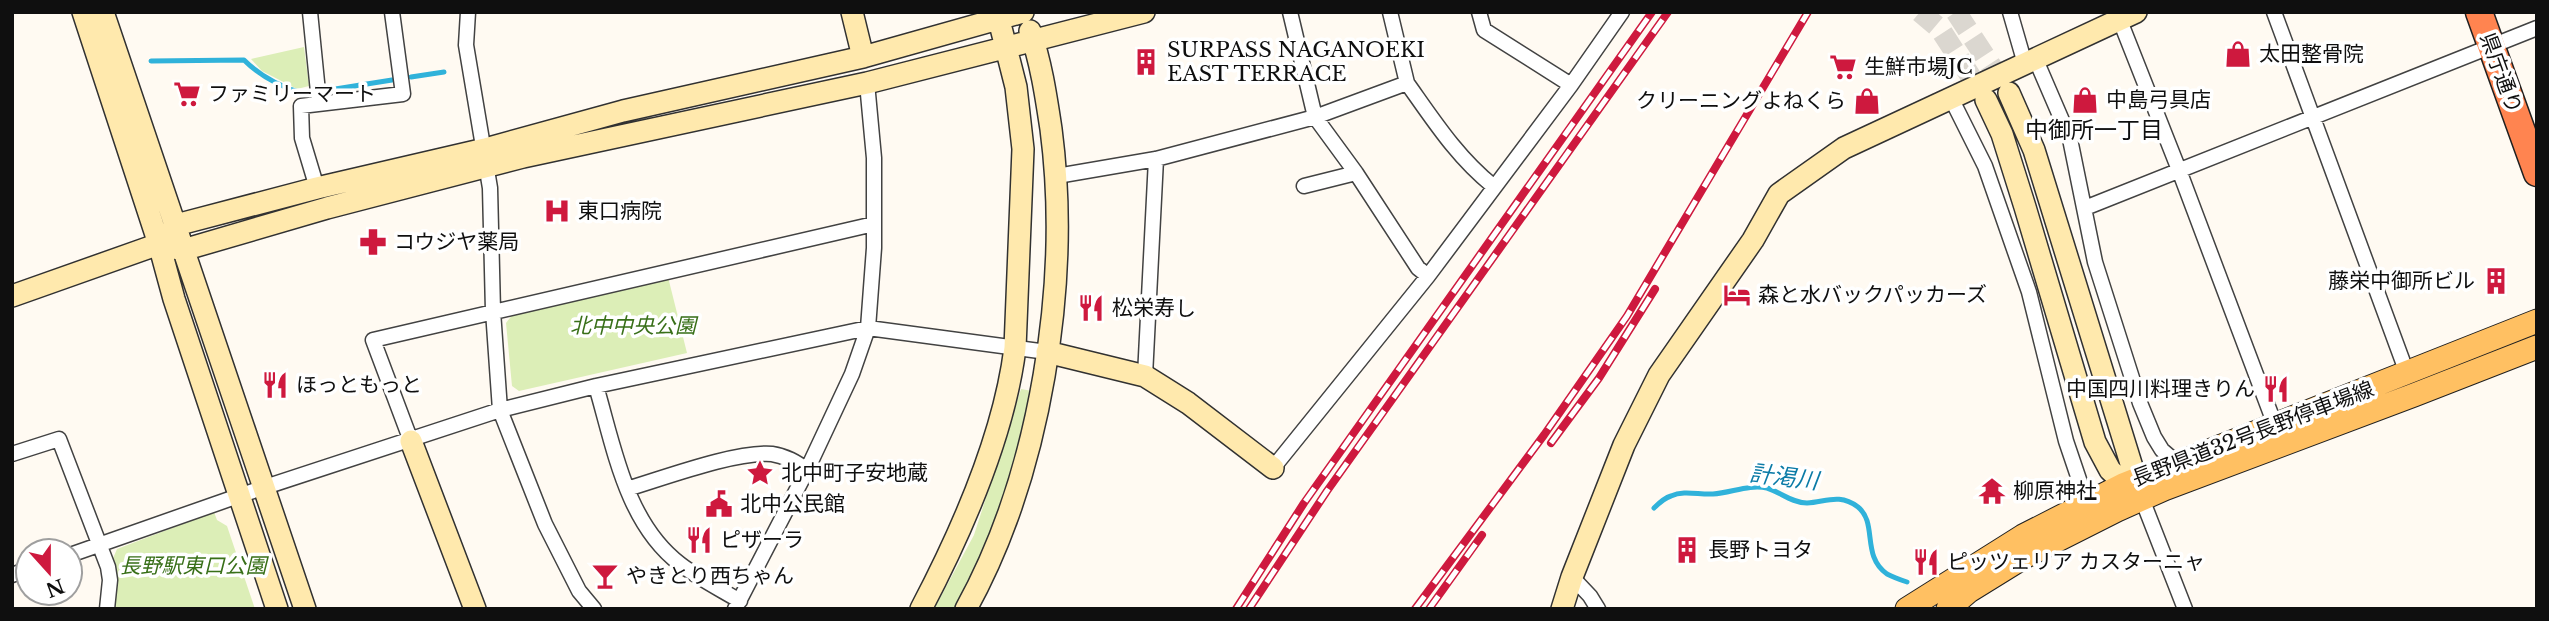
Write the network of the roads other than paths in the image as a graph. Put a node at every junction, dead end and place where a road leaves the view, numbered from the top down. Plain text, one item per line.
1 (83, 12) edge
2 (103, 12) edge
3 (310, 12) edge
4 (392, 12) edge
5 (468, 12) edge
6 (852, 12) edge
7 (1023, 12) edge
8 (1143, 12) edge
9 (1290, 12) edge
10 (1390, 12) edge
11 (1479, 12) edge
12 (1622, 12) edge
13 (2010, 12) edge
14 (2274, 12) edge
15 (2479, 12) edge
16 (2124, 15) edge
17 (998, 16) edge
18 (2537, 28) edge
19 (1034, 41) junction
20 (2491, 46) junction
21 (1008, 48) junction
22 (863, 57) junction
23 (2030, 62) junction
24 (867, 83) junction
25 (1407, 83) junction
26 (1571, 85) junction
27 (2009, 93) tunnel mouth
28 (1951, 98) junction
29 (1986, 100) tunnel mouth
30 (319, 102) junction
31 (1315, 117) junction
32 (2313, 117) junction
33 (486, 158) junction
34 (1156, 159) junction
35 (2179, 170) junction
36 (1356, 173) junction
37 (2537, 173) edge
38 (1057, 176) junction
39 (1304, 186) dead end
40 (1493, 186) junction
41 (317, 188) junction
42 (2085, 208) junction
43 (874, 224) junction
44 (176, 225) junction
45 (159, 244) junction
46 (183, 250) junction
47 (1427, 276) junction
48 (12, 296) edge
49 (492, 311) junction
50 (2537, 321) edge
51 (868, 328) junction
52 (2537, 347) edge
53 (1015, 348) junction
54 (1047, 352) junction
55 (2407, 373) junction
56 (1145, 376) junction
57 (596, 386) junction
58 (500, 410) junction
59 (2275, 425) junction
60 (411, 441) junction
61 (12, 454) edge
62 (2177, 463) junction
63 (1273, 468) joint
64 (807, 470) junction
65 (265, 488) junction
66 (2134, 488) junction
67 (627, 489) junction
68 (241, 495) junction
69 (2087, 503) junction
70 (98, 545) junction
71 (84, 550) edge
72 (1572, 577) junction
73 (737, 605) edge
74 (107, 609) edge
75 (277, 609) edge
76 (305, 609) edge
77 (475, 609) edge
78 (594, 609) edge
79 (921, 609) edge
80 (966, 609) edge
81 (1562, 609) edge
82 (1598, 609) edge
83 (1907, 609) edge
84 (1948, 609) edge
85 (2185, 609) edge

1 - 45 street
2 - 44 street
3 - 30 street
4 - 30 street
5 - 33 street
6 - 22 street
7 - 17 street
7 - 19 street
8 - 19 street
9 - 31 street
10 - 25 street
11 - 26 street
12 - 26 street
13 - 23 street
14 - 32 street
15 - 20 highway, 県庁通り
16 - 23 street
16 - 35 street
17 - 21 street
17 - 22 street
18 - 20 street
19 - 21 street
19 - 38 street
20 - 32 street
20 - 37 highway, 県庁通り
21 - 24 street
21 - 53 street
22 - 33 street
23 - 28 street
23 - 42 street
24 - 33 street
24 - 43 street
25 - 31 street
25 - 40 street
26 - 40 street
27 - 66 street
28 - 69 street
28 - 72 street
29 - 66 street
30 - 41 street
31 - 34 street
31 - 36 street
32 - 35 street
32 - 55 street
33 - 41 street
33 - 46 street
33 - 49 street
34 - 38 street
34 - 56 street
35 - 42 street
35 - 59 street
36 - 39 street
36 - 47 street
38 - 54 street
40 - 47 street
41 - 44 street
42 - 62 street
43 - 49 street
43 - 51 street
44 - 45 street
44 - 46 street
45 - 46 street
45 - 48 street
45 - 68 street
46 - 65 street
47 - 63 street
49 - 58 street
49 - 60 street
50 - 55 main road, 長野県道32号長野停車場線
51 - 53 street
51 - 57 street
51 - 64 street
52 - 66 main road, 長野県道32号長野停車場線
53 - 54 street
53 - 79 street
54 - 56 street
54 - 80 street
55 - 59 main road, 長野県道32号長野停車場線
56 - 63 street
57 - 58 street
57 - 67 street
58 - 60 street
58 - 78 street
59 - 62 main road, 長野県道32号長野停車場線
60 - 65 street
60 - 77 street
61 - 70 street
62 - 66 main road, 長野県道32号長野停車場線
64 - 67 street
64 - 73 street
65 - 68 street
65 - 76 street
66 - 69 main road, 長野県道32号長野停車場線
66 - 84 main road, 長野県道32号長野停車場線
66 - 85 street
67 - 73 street
68 - 70 street
68 - 75 street
69 - 83 main road, 長野県道32号長野停車場線
70 - 71 street
70 - 74 street
72 - 81 street
72 - 82 street

